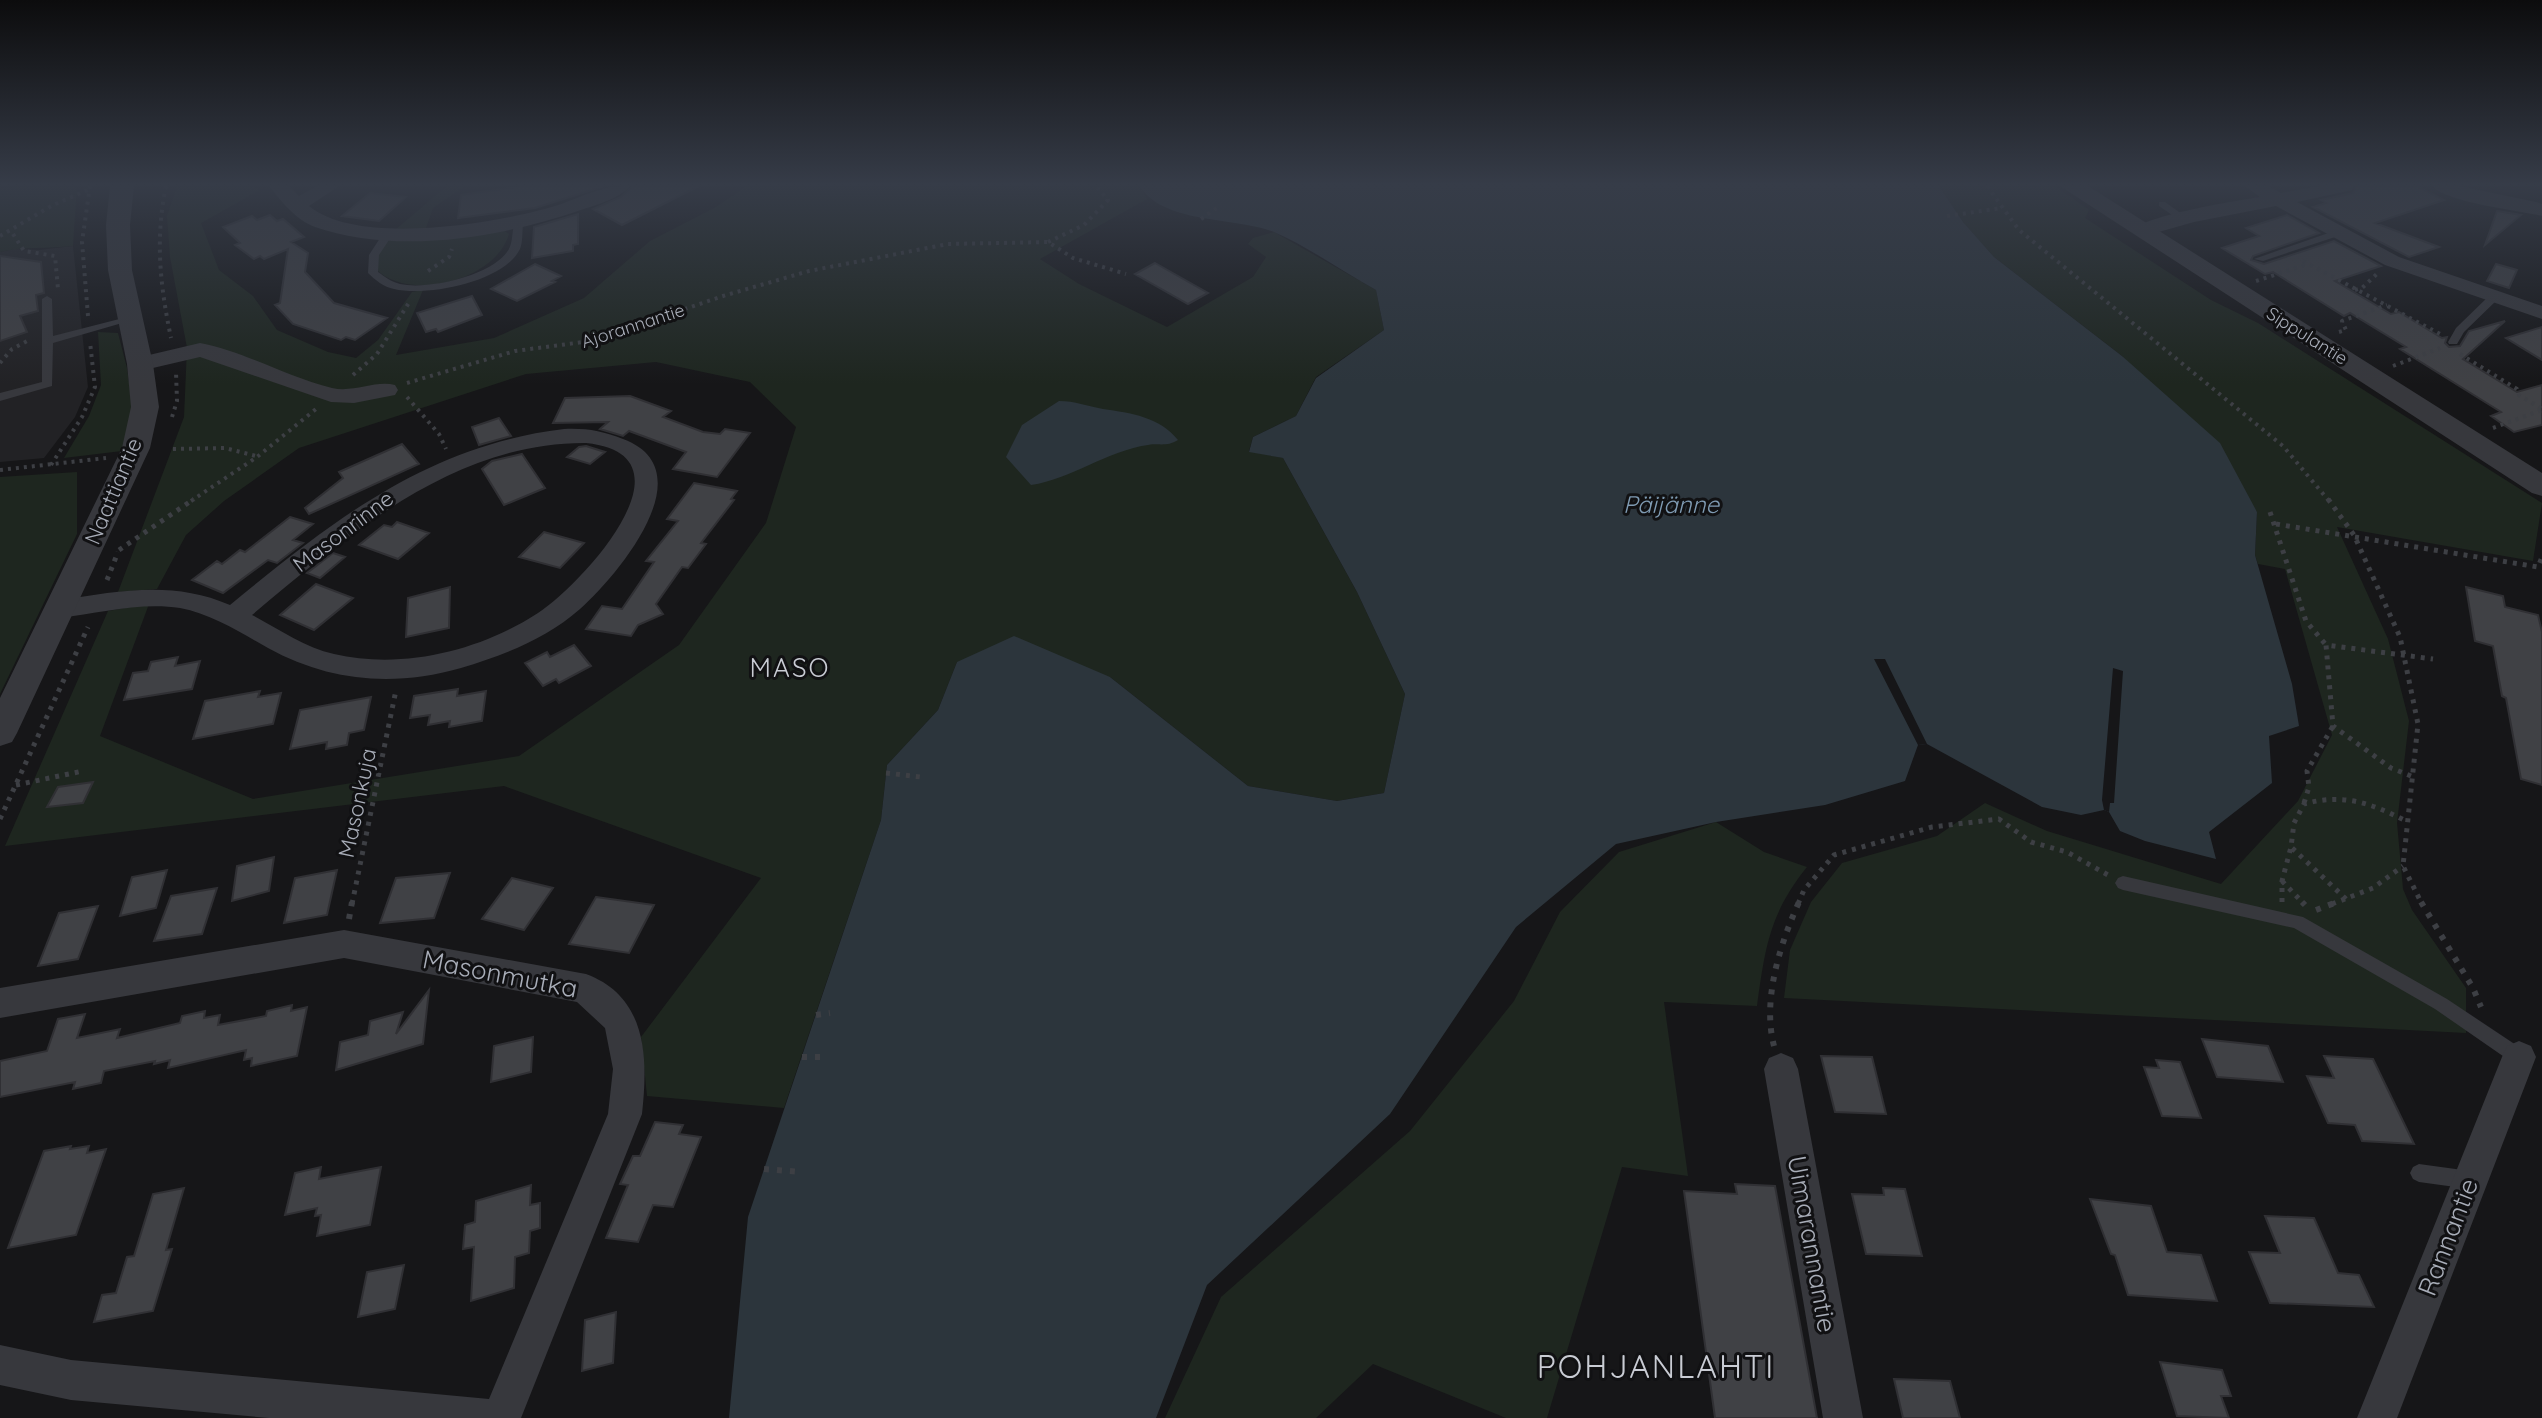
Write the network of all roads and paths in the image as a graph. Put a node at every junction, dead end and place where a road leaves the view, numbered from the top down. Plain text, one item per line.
1 (25, 252) edge
2 (119, 252) edge
3 (376, 252) edge
4 (451, 252) edge
5 (512, 252) edge
6 (906, 252) edge
7 (1064, 252) edge
8 (2044, 252) edge
9 (2174, 252) edge
10 (2285, 252) edge
11 (2291, 252) edge
12 (2375, 252) edge
13 (2259, 259) dead end
14 (2390, 260) junction
15 (2308, 264) junction
16 (1126, 274) dead end
17 (2252, 282) dead end
18 (414, 288) junction
19 (2355, 290) junction
20 (2495, 296) junction
21 (47, 299) joint
22 (2387, 305) junction
23 (2542, 313) edge
24 (131, 319) junction
25 (2335, 334) dead end
26 (48, 338) junction
27 (2449, 344) junction
28 (0, 363) edge
29 (140, 364) junction
30 (2389, 368) dead end
31 (387, 390) junction
32 (331, 395) junction
33 (0, 397) edge
34 (2542, 410) edge
35 (2488, 430) dead end
36 (173, 449) dead end
37 (116, 456) dead end
38 (257, 457) junction
39 (453, 465) junction
40 (0, 470) edge
41 (2542, 486) edge
42 (2270, 512) dead end
43 (2276, 524) junction
44 (2354, 535) junction
45 (119, 550) dead end
46 (2542, 557) edge
47 (60, 609) junction
48 (233, 617) junction
49 (2326, 645) junction
50 (2404, 653) junction
51 (2433, 659) dead end
52 (401, 669) junction
53 (2333, 726) junction
54 (0, 733) edge
55 (83, 771) dead end
56 (886, 773) dead end
57 (2411, 776) junction
58 (921, 777) dead end
59 (15, 785) dead end
60 (2304, 804) junction
61 (2406, 821) junction
62 (2291, 847) junction
63 (2403, 866) junction
64 (2282, 881) junction
65 (2123, 883) joint
66 (2346, 899) junction
67 (2282, 919) junction
68 (344, 944) junction
69 (0, 1003) edge
70 (830, 1013) dead end
71 (816, 1015) dead end
72 (2506, 1048) junction
73 (802, 1057) dead end
74 (823, 1057) dead end
75 (1781, 1069) joint
76 (764, 1169) dead end
77 (801, 1172) dead end
78 (2419, 1173) dead end
79 (2470, 1180) junction
80 (0, 1365) edge
81 (485, 1418) edge
82 (501, 1418) edge
83 (1843, 1418) edge
84 (2377, 1418) edge

1 - 21 path
2 - 24 street, Naattiantie
3 - 18 lane
4 - 18 path
5 - 18 lane
6 - 31 path, Ajorannantie
7 - 16 path, Ajorannantie
8 - 44 path
9 - 41 street, Sippulantie
10 - 13 lane
11 - 15 path
12 - 14 street
14 - 19 path
14 - 20 street
15 - 17 path
15 - 19 path
18 - 32 path
19 - 22 path
20 - 23 street
20 - 27 lane
21 - 26 lane
22 - 25 path
22 - 27 path
24 - 26 lane
24 - 29 street, Naattiantie
26 - 28 path
26 - 33 lane
27 - 30 path
27 - 34 path
29 - 32 street
29 - 47 street, Naattiantie
31 - 32 street
31 - 39 path
32 - 38 path
34 - 35 path
36 - 38 path
37 - 40 path
38 - 45 path
39 - 48 street, Masonrinne
39 - 52 street, Masonrinne
42 - 43 path
43 - 44 path
43 - 49 path
44 - 46 path
44 - 50 path
47 - 48 street, Masonrinne
47 - 54 street, Naattiantie
48 - 52 street, Masonrinne
49 - 50 path
49 - 53 path
50 - 51 path
50 - 57 path
52 - 68 path, Masonkuja
53 - 57 path
53 - 60 path
55 - 59 path
56 - 58 path
57 - 61 path
60 - 61 path
60 - 62 path
61 - 63 path
62 - 64 path
62 - 66 path
63 - 66 path
63 - 72 path
64 - 66 path
64 - 67 path
65 - 67 lane
65 - 75 path
67 - 72 lane
68 - 69 street, Masonmutka
68 - 82 street, Masonmutka
70 - 71 path
72 - 79 street, Rannantie
73 - 74 path
75 - 83 street, Uimarannantie
76 - 77 path
78 - 79 lane
79 - 84 street, Rannantie
80 - 81 street

